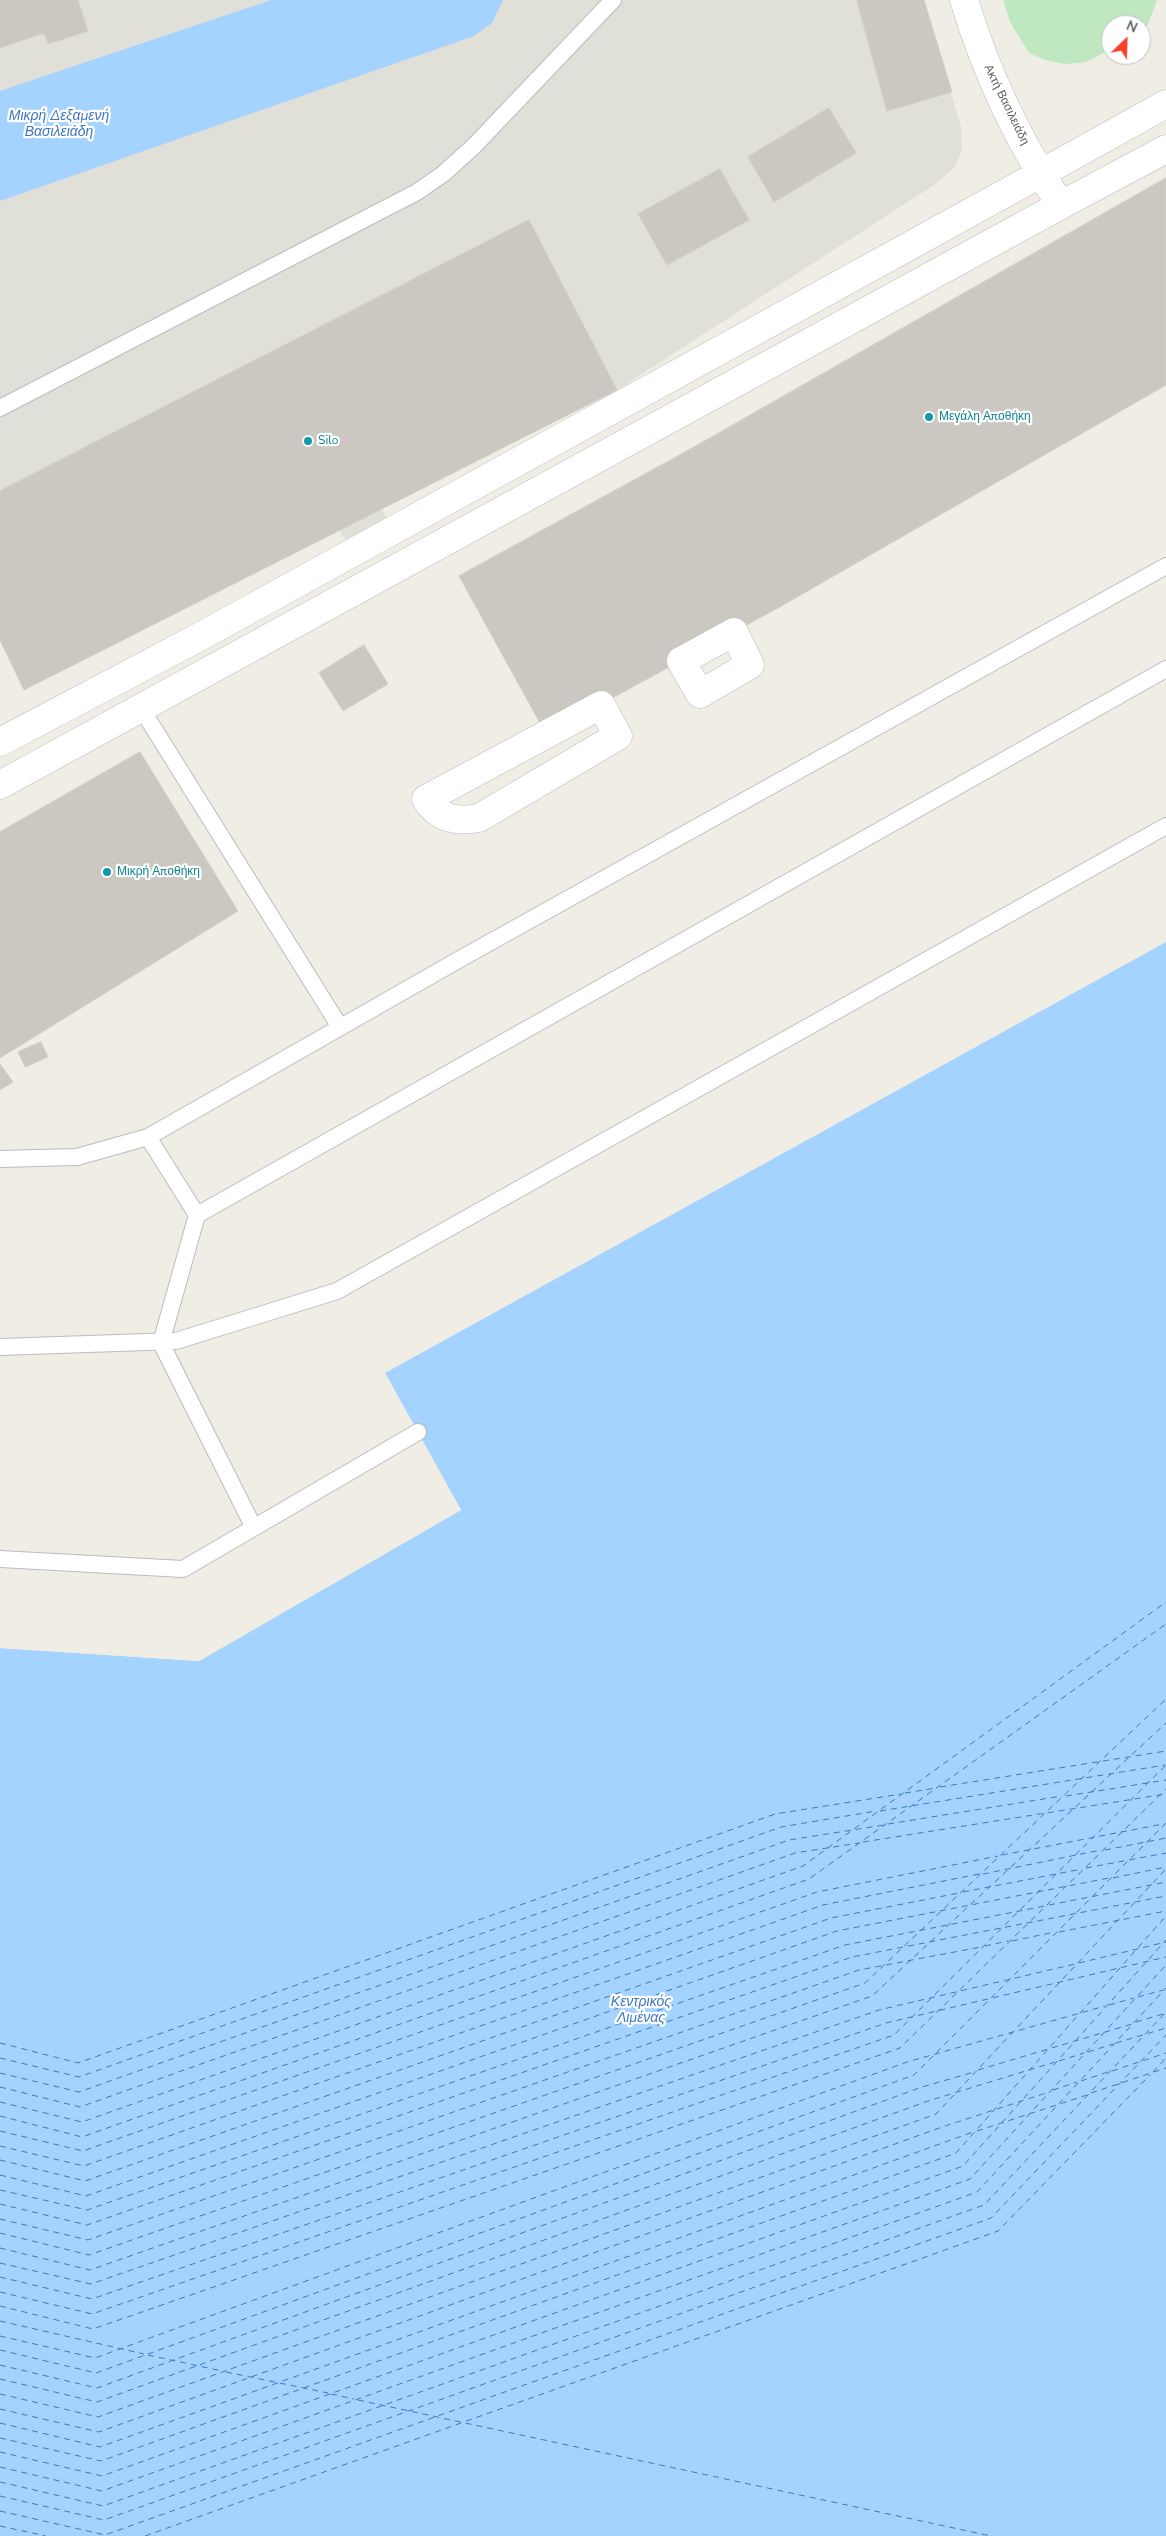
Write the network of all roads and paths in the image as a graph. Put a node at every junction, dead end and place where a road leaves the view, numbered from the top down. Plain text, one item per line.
1 (613, 0) edge
2 (964, 0) edge
3 (1166, 104) edge
4 (1166, 149) edge
5 (1040, 174) junction
6 (1061, 205) junction
7 (0, 408) edge
8 (1166, 566) edge
9 (1166, 669) edge
10 (601, 705) joint
11 (141, 708) junction
12 (0, 742) edge
13 (0, 785) edge
14 (1166, 826) edge
15 (340, 1027) junction
16 (148, 1137) junction
17 (0, 1158) edge
18 (196, 1215) junction
19 (162, 1343) junction
20 (0, 1347) edge
21 (418, 1432) dead end
22 (253, 1526) junction
23 (0, 1559) edge

1 - 7 lane
2 - 5 street, Ακτή Βασιλειάδη
3 - 5 street
4 - 6 street
5 - 6 street, Ακτή Βασιλειάδη
5 - 12 street
6 - 11 street
8 - 15 lane
9 - 18 lane
10 - 10 street
11 - 13 street
11 - 15 lane
14 - 19 lane
15 - 16 lane
16 - 17 lane
16 - 18 lane
18 - 19 lane
19 - 20 lane
19 - 22 lane
21 - 22 lane
22 - 23 lane

